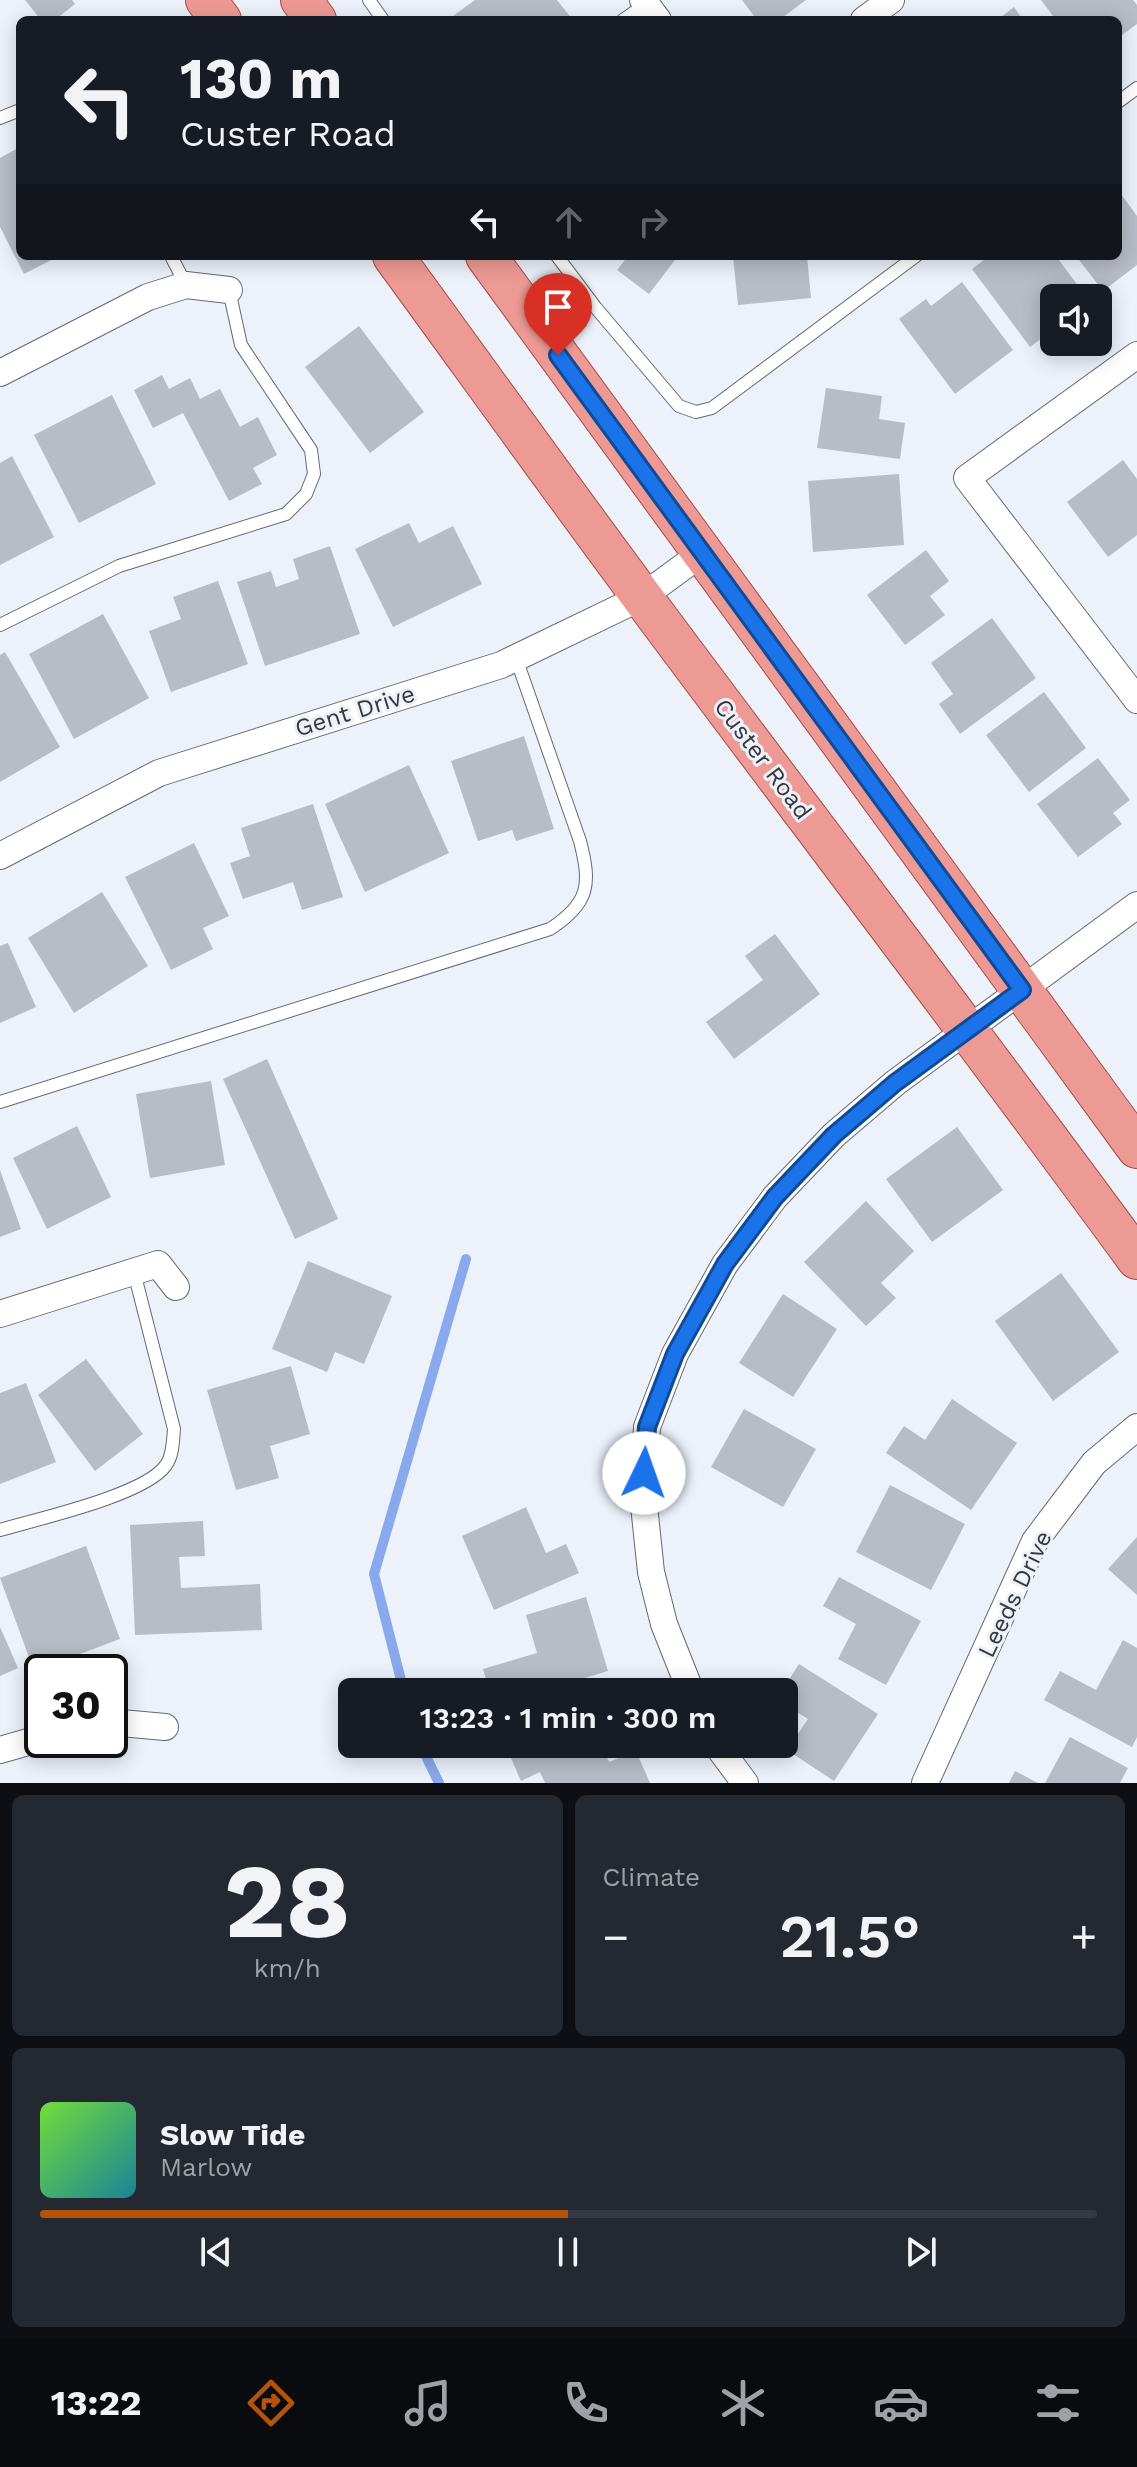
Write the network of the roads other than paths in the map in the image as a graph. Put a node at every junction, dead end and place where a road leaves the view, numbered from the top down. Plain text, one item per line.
1 (891, 0) edge
2 (869, 16) edge
3 (173, 260) edge
4 (396, 260) edge
5 (489, 260) edge
6 (560, 260) edge
7 (911, 260) edge
8 (186, 285) junction
9 (229, 290) joint
10 (1137, 355) edge
11 (0, 373) edge
12 (702, 553) junction
13 (642, 597) junction
14 (0, 625) edge
15 (516, 658) junction
16 (1137, 700) edge
17 (0, 856) edge
18 (1137, 905) edge
19 (1022, 990) junction
20 (968, 1029) junction
21 (0, 1102) edge
22 (1137, 1148) edge
23 (1137, 1259) edge
24 (134, 1272) junction
25 (176, 1287) dead end
26 (0, 1314) edge
27 (1137, 1427) edge
28 (0, 1530) edge
29 (685, 1678) edge
30 (128, 1724) edge
31 (165, 1727) dead end
32 (24, 1743) edge
33 (0, 1750) edge
34 (726, 1758) edge
35 (745, 1783) edge
36 (925, 1783) edge

1 - 2 street
3 - 8 lane
4 - 13 main road, Custer Road
5 - 12 main road
6 - 7 lane
8 - 9 street
8 - 11 street
9 - 14 lane
10 - 16 street
12 - 13 street, Gent Drive
12 - 19 main road
13 - 15 street, Gent Drive
13 - 20 main road, Custer Road
15 - 17 street, Gent Drive
15 - 21 lane
18 - 19 street
19 - 20 street
19 - 22 main road
20 - 23 main road, Custer Road
20 - 29 street
24 - 25 street
24 - 26 street
24 - 28 lane
27 - 36 street, Leeds Drive
30 - 31 street
32 - 33 street
34 - 35 street

